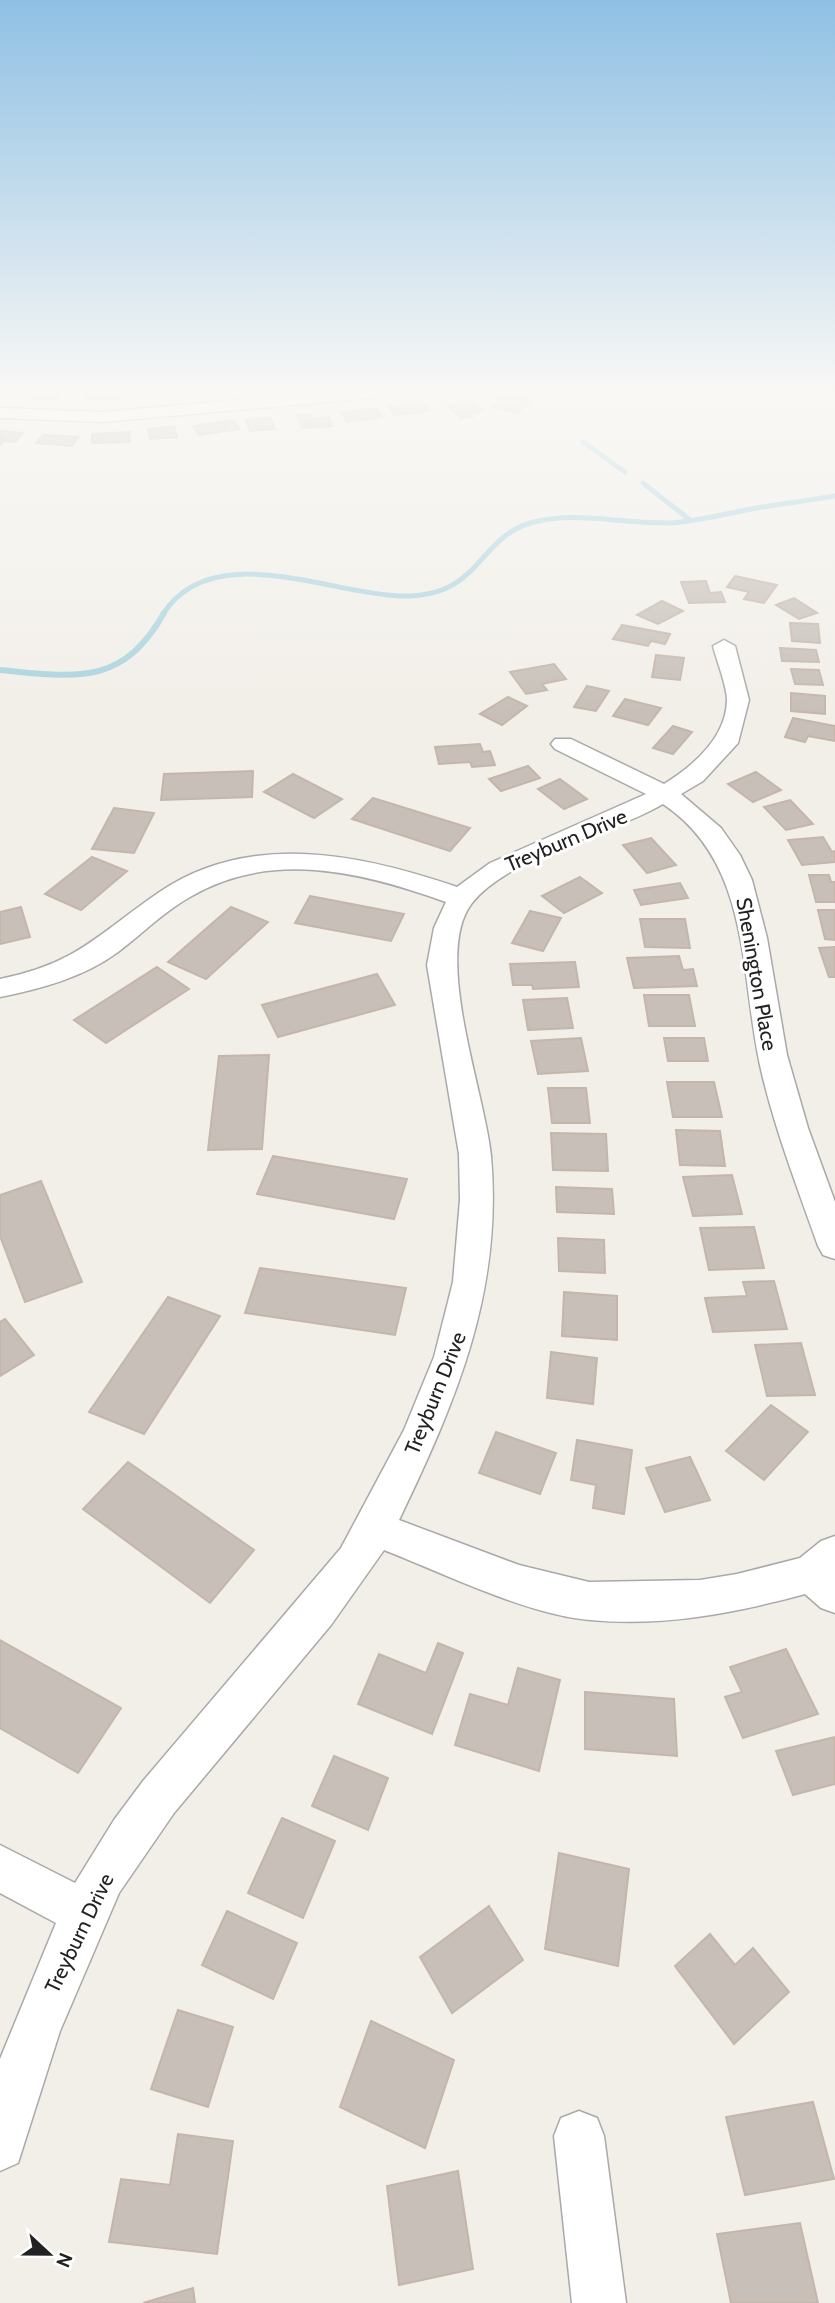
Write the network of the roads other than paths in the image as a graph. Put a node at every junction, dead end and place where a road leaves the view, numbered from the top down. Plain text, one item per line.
1 (723, 646) dead end
2 (563, 744) dead end
3 (667, 795) junction
4 (461, 898) junction
5 (0, 988) edge
6 (835, 1247) edge
7 (375, 1529) junction
8 (827, 1574) edge
9 (0, 1868) edge
10 (84, 1913) junction
11 (579, 2136) dead end
12 (0, 2145) edge
13 (599, 2303) edge

1 - 3 street, Treyburn Drive
2 - 3 street, Shenington Place
3 - 4 street, Treyburn Drive
3 - 6 street, Shenington Place
4 - 5 street
4 - 7 street, Treyburn Drive
7 - 8 street
7 - 10 street, Treyburn Drive
9 - 10 street
10 - 12 street, Treyburn Drive
11 - 13 street

